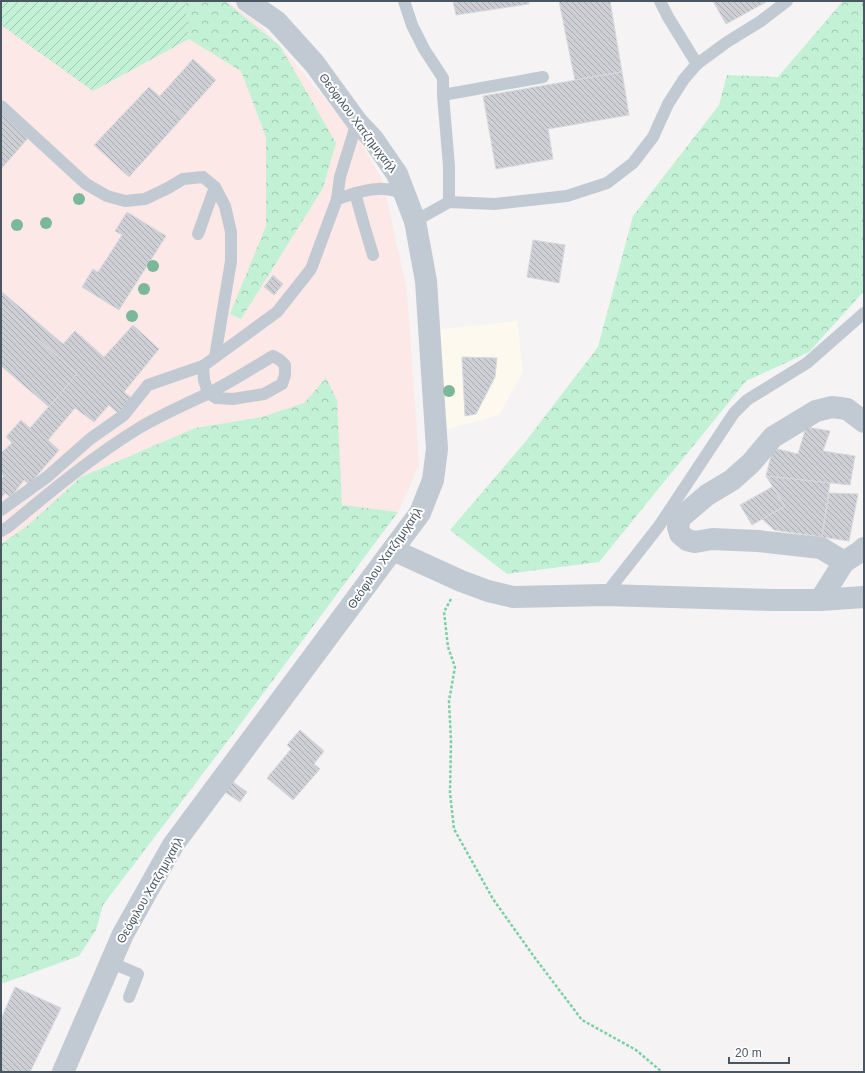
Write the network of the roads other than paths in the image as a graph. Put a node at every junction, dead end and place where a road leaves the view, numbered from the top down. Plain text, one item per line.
1 (247, 1) edge
2 (404, 1) edge
3 (660, 1) edge
4 (787, 1) edge
5 (697, 64) junction
6 (543, 77) dead end
7 (443, 95) junction
8 (1, 106) edge
9 (357, 122) junction
10 (216, 187) junction
11 (404, 192) junction
12 (355, 193) junction
13 (337, 199) junction
14 (449, 202) junction
15 (415, 221) junction
16 (198, 234) dead end
17 (374, 255) dead end
18 (864, 314) edge
19 (215, 357) junction
20 (203, 366) junction
21 (208, 393) junction
22 (864, 422) edge
23 (1, 510) edge
24 (1, 531) edge
25 (864, 548) edge
26 (393, 550) junction
27 (844, 562) junction
28 (605, 595) junction
29 (864, 598) edge
30 (820, 600) junction
31 (110, 962) junction
32 (129, 997) dead end
33 (63, 1072) edge

1 - 9 street, Θεόφιλου Χατζημιχαήλ
2 - 7 lane
3 - 5 lane
4 - 5 lane
5 - 14 lane
6 - 7 lane
7 - 14 lane
8 - 10 lane
9 - 11 street, Θεόφιλου Χατζημιχαήλ
9 - 13 lane
10 - 16 lane
10 - 19 lane
11 - 12 lane
11 - 15 street, Θεόφιλου Χατζημιχαήλ
12 - 13 lane
12 - 17 lane
13 - 19 lane
14 - 15 lane
15 - 26 street, Θεόφιλου Χατζημιχαήλ
18 - 28 lane
19 - 20 lane
20 - 21 lane
20 - 23 lane
21 - 21 lane
21 - 24 lane
22 - 27 street
25 - 27 street
26 - 28 street
26 - 31 street, Θεόφιλου Χατζημιχαήλ
27 - 30 street
28 - 30 street
29 - 30 street
31 - 32 lane
31 - 33 street, Θεόφιλου Χατζημιχαήλ

